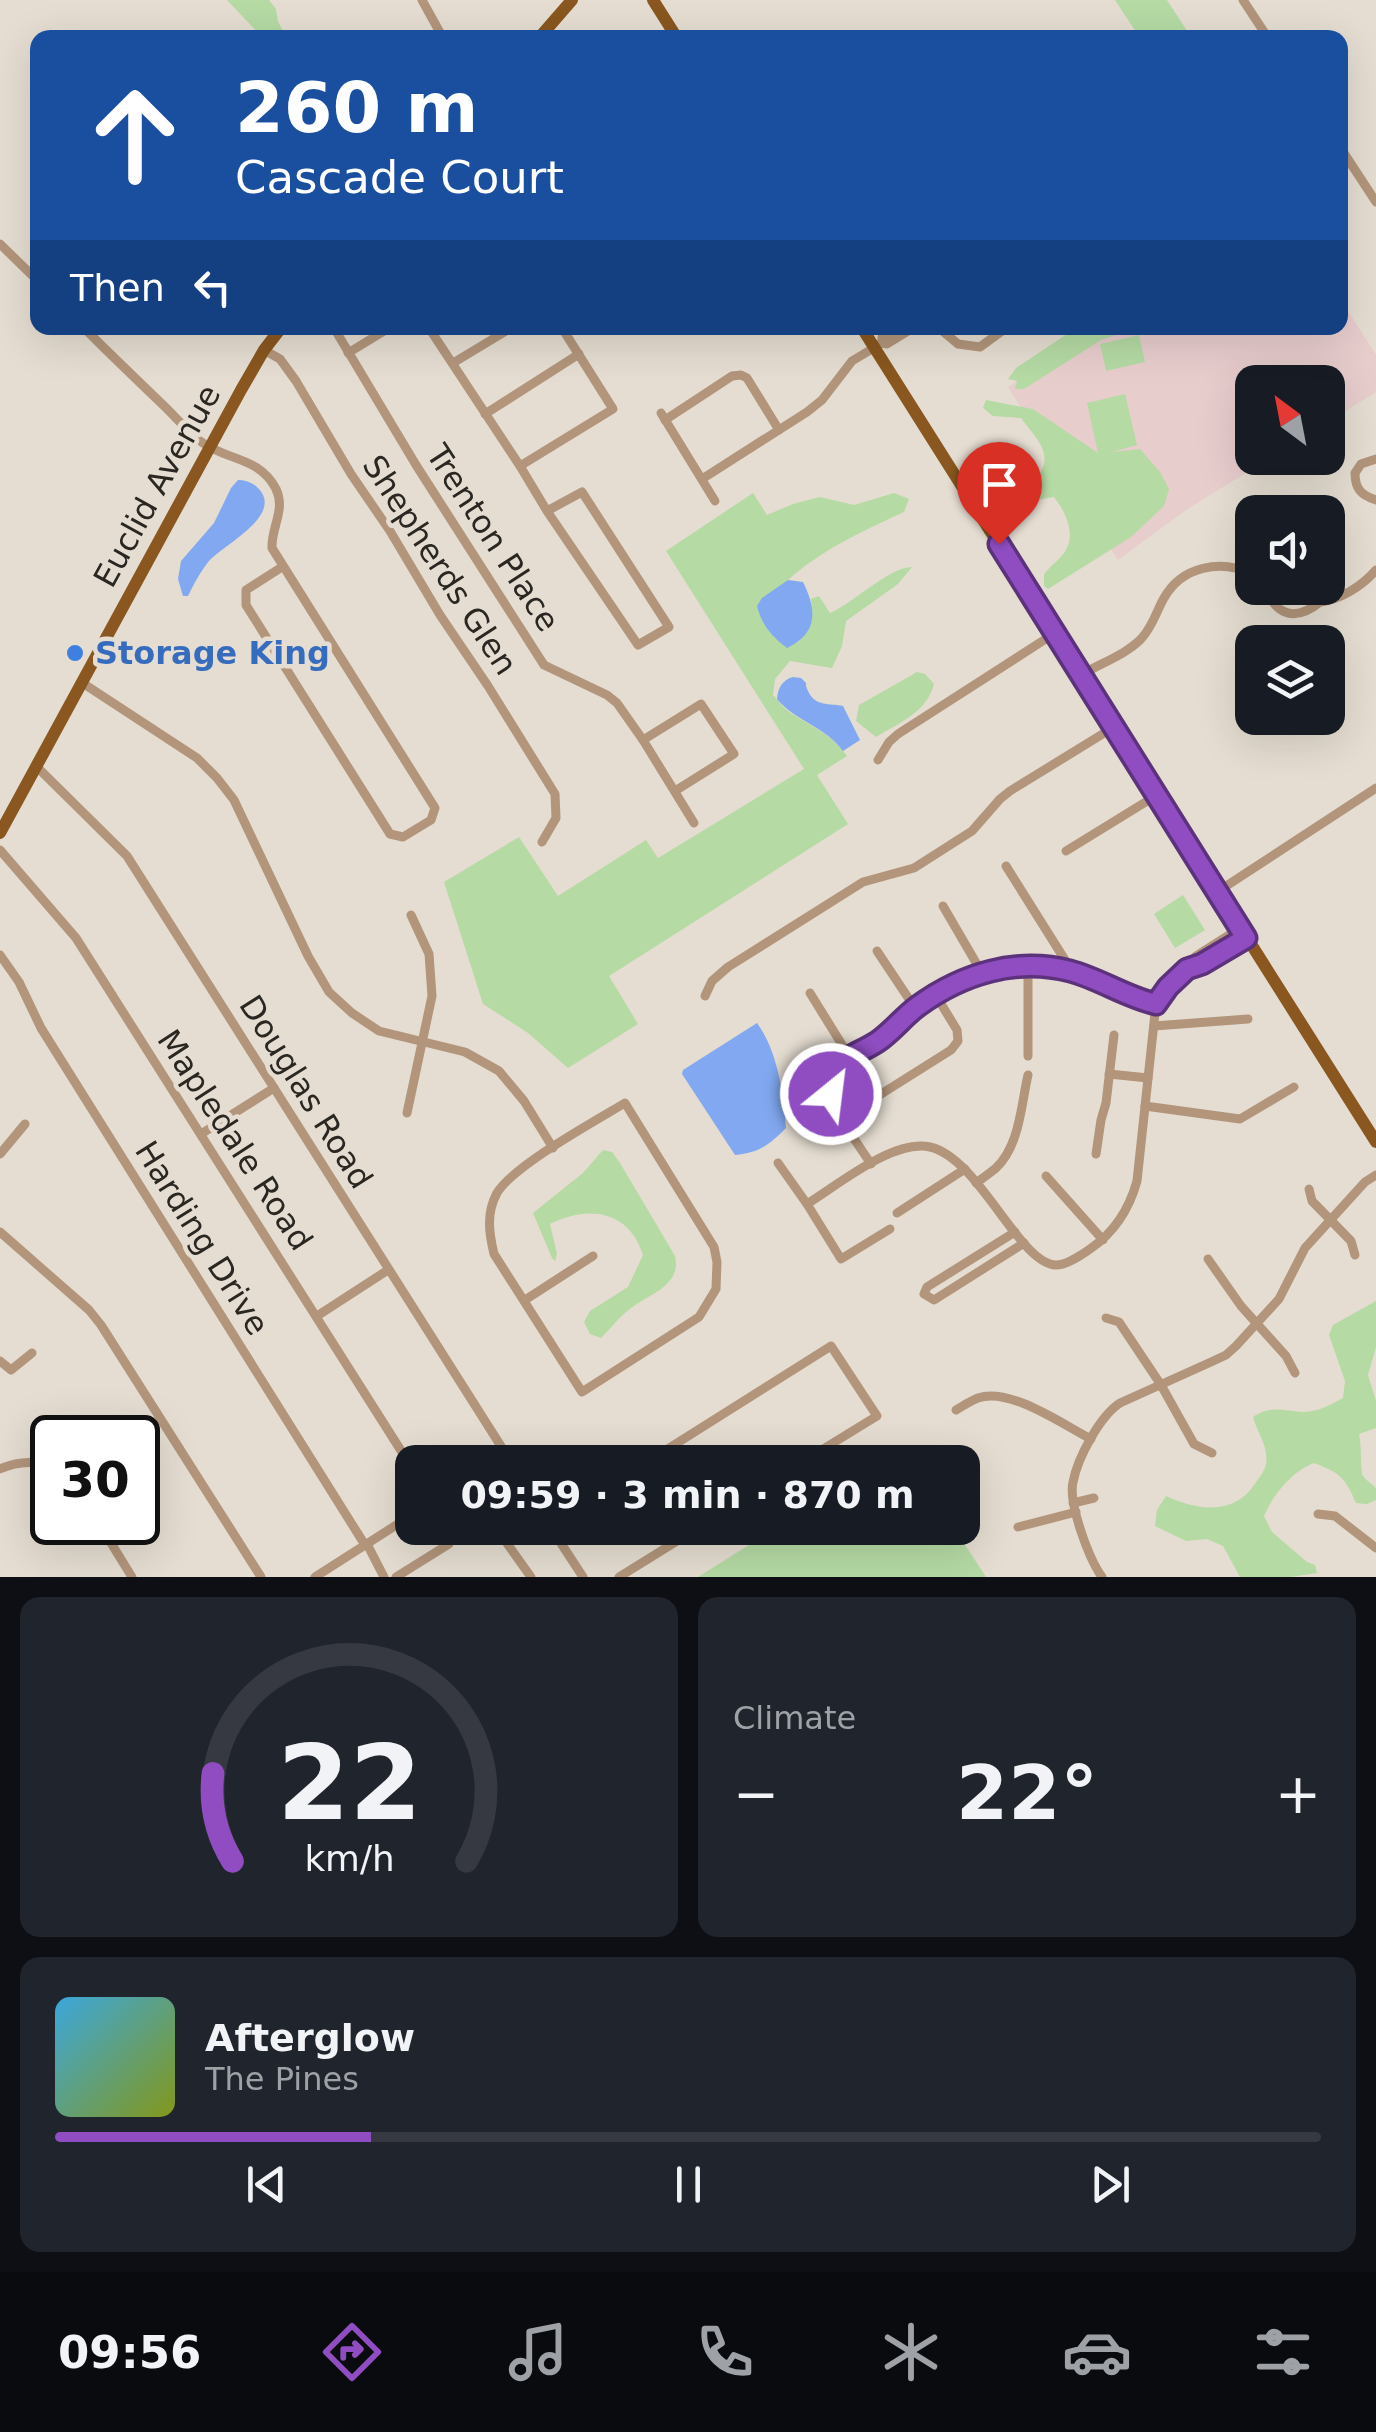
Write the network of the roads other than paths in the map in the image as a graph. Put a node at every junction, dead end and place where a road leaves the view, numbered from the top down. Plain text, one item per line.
1 (422, 0) edge
2 (572, 0) edge
3 (653, 0) edge
4 (1243, 0) edge
5 (439, 30) edge
6 (545, 30) edge
7 (672, 30) edge
8 (1263, 30) edge
9 (1348, 159) edge
10 (1376, 202) edge
11 (0, 244) edge
12 (30, 274) edge
13 (91, 335) edge
14 (276, 335) edge
15 (338, 335) edge
16 (377, 335) edge
17 (434, 335) edge
18 (499, 335) edge
19 (567, 335) edge
20 (869, 335) edge
21 (887, 335) edge
22 (902, 335) edge
23 (945, 335) edge
24 (996, 335) edge
25 (878, 345) junction
26 (264, 350) junction
27 (348, 353) junction
28 (579, 354) junction
29 (453, 363) junction
30 (485, 414) junction
31 (779, 430) junction
32 (210, 447) junction
33 (1376, 460) edge
34 (520, 466) junction
35 (702, 479) junction
36 (715, 500) dead end
37 (1376, 500) edge
38 (546, 511) junction
39 (282, 566) junction
40 (1235, 568) edge
41 (1376, 570) edge
42 (1345, 592) edge
43 (1276, 605) edge
44 (1316, 605) edge
45 (1055, 633) junction
46 (1081, 675) junction
47 (82, 682) junction
48 (1114, 727) junction
49 (643, 740) junction
50 (878, 760) dead end
51 (36, 766) junction
52 (1376, 788) edge
53 (676, 791) junction
54 (1157, 795) junction
55 (694, 823) dead end
56 (0, 833) edge
57 (542, 842) dead end
58 (0, 850) edge
59 (1066, 851) dead end
60 (1006, 866) dead end
61 (1216, 892) junction
62 (942, 906) dead end
63 (411, 915) dead end
64 (1243, 933) junction
65 (877, 951) dead end
66 (0, 956) edge
67 (1028, 966) junction
68 (1067, 970) junction
69 (982, 973) junction
70 (810, 993) dead end
71 (935, 994) junction
72 (705, 996) dead end
73 (1156, 1004) junction
74 (914, 1008) junction
75 (1248, 1019) dead end
76 (1154, 1026) junction
77 (1114, 1035) dead end
78 (421, 1042) junction
79 (850, 1056) junction
80 (1028, 1056) dead end
81 (1109, 1074) junction
82 (1028, 1075) dead end
83 (1148, 1078) junction
84 (1294, 1087) dead end
85 (274, 1088) junction
86 (1145, 1106) junction
87 (407, 1113) dead end
88 (843, 1118) junction
89 (26, 1124) dead end
90 (201, 1134) junction
91 (1376, 1142) edge
92 (553, 1148) junction
93 (0, 1154) edge
94 (1096, 1154) dead end
95 (778, 1163) dead end
96 (872, 1164) junction
97 (964, 1169) junction
98 (1376, 1175) edge
99 (1046, 1176) dead end
100 (976, 1183) junction
101 (1309, 1189) dead end
102 (807, 1204) junction
103 (897, 1213) dead end
104 (1330, 1221) junction
105 (890, 1229) dead end
106 (0, 1232) edge
107 (1015, 1232) junction
108 (1103, 1240) junction
109 (1024, 1244) junction
110 (592, 1256) dead end
111 (1354, 1256) dead end
112 (1208, 1259) dead end
113 (388, 1270) junction
114 (525, 1300) junction
115 (317, 1316) junction
116 (1106, 1318) dead end
117 (1256, 1326) junction
118 (32, 1352) dead end
119 (0, 1361) edge
120 (1295, 1373) dead end
121 (1161, 1385) junction
122 (956, 1410) dead end
123 (1090, 1439) junction
124 (398, 1445) edge
125 (496, 1445) edge
126 (674, 1445) edge
127 (829, 1445) edge
128 (1212, 1453) dead end
129 (30, 1462) edge
130 (0, 1468) edge
131 (1094, 1498) dead end
132 (1075, 1508) junction
133 (1318, 1514) dead end
134 (395, 1526) edge
135 (1018, 1526) dead end
136 (112, 1545) edge
137 (447, 1545) edge
138 (508, 1545) edge
139 (562, 1545) edge
140 (671, 1545) edge
141 (364, 1546) junction
142 (1376, 1548) edge
143 (132, 1577) edge
144 (262, 1577) edge
145 (314, 1577) edge
146 (384, 1577) edge
147 (396, 1577) edge
148 (531, 1577) edge
149 (584, 1577) edge
150 (619, 1577) edge
151 (1102, 1577) edge

1 - 5 street
2 - 6 main road
3 - 7 main road
4 - 8 street
9 - 10 street
11 - 12 street
13 - 32 street
14 - 26 main road, Euclid Avenue
15 - 27 street, Trenton Place
16 - 27 street
17 - 29 street
18 - 29 street
19 - 28 street
20 - 25 main road
21 - 25 street
22 - 25 street
23 - 24 street
25 - 31 street
25 - 45 main road
26 - 32 main road, Euclid Avenue
26 - 57 street, Shepherds Glen
27 - 49 street, Trenton Place
28 - 30 street
28 - 34 street
29 - 30 street
30 - 34 street
31 - 35 street
31 - 35 street
32 - 39 street
32 - 47 main road, Euclid Avenue
33 - 37 street
34 - 38 street
35 - 36 street
38 - 38 street
39 - 39 street
40 - 46 street
41 - 42 street
43 - 44 street
45 - 46 main road
45 - 50 street
46 - 48 main road
47 - 51 main road, Euclid Avenue
47 - 78 street
48 - 54 main road
48 - 72 street
49 - 53 street, Trenton Place
49 - 53 street
51 - 56 main road, Euclid Avenue
51 - 85 street, Douglas Road
52 - 61 street
53 - 55 street, Trenton Place
54 - 59 street
54 - 61 main road
58 - 90 street, Mapledale Road
60 - 68 street
61 - 64 main road
62 - 69 street
63 - 78 street
64 - 73 street
64 - 91 main road
65 - 74 street
66 - 141 street, Harding Drive
67 - 68 street
67 - 69 street
67 - 80 street
68 - 73 street
69 - 71 street
70 - 79 street
71 - 74 street
71 - 88 street
73 - 76 street
74 - 79 street
75 - 76 street
76 - 83 street
77 - 81 street
78 - 87 street
78 - 92 street
79 - 88 street
81 - 83 street
81 - 94 street
82 - 100 street
83 - 86 street
84 - 86 street
85 - 90 street
85 - 113 street, Douglas Road
86 - 108 street
88 - 96 street
89 - 93 street
90 - 115 street, Mapledale Road
92 - 114 street
92 - 114 street
95 - 102 street
96 - 97 street
96 - 102 street
97 - 100 street
97 - 103 street
98 - 104 street
99 - 108 street
100 - 107 street
101 - 104 street
102 - 105 street
104 - 111 street
104 - 117 street
106 - 144 street
107 - 109 street
107 - 109 street
108 - 109 street
110 - 114 street
112 - 117 street
113 - 115 street
113 - 125 street, Douglas Road
115 - 124 street, Mapledale Road
116 - 121 street
117 - 120 street
117 - 121 street
118 - 119 street
121 - 123 street
121 - 128 street
122 - 123 street
123 - 132 street
126 - 127 street
129 - 130 street
131 - 132 street
132 - 135 street
132 - 151 street
133 - 142 street
134 - 141 street
136 - 143 street
137 - 147 street
138 - 148 street
139 - 149 street
140 - 150 street
141 - 145 street
141 - 146 street, Harding Drive

